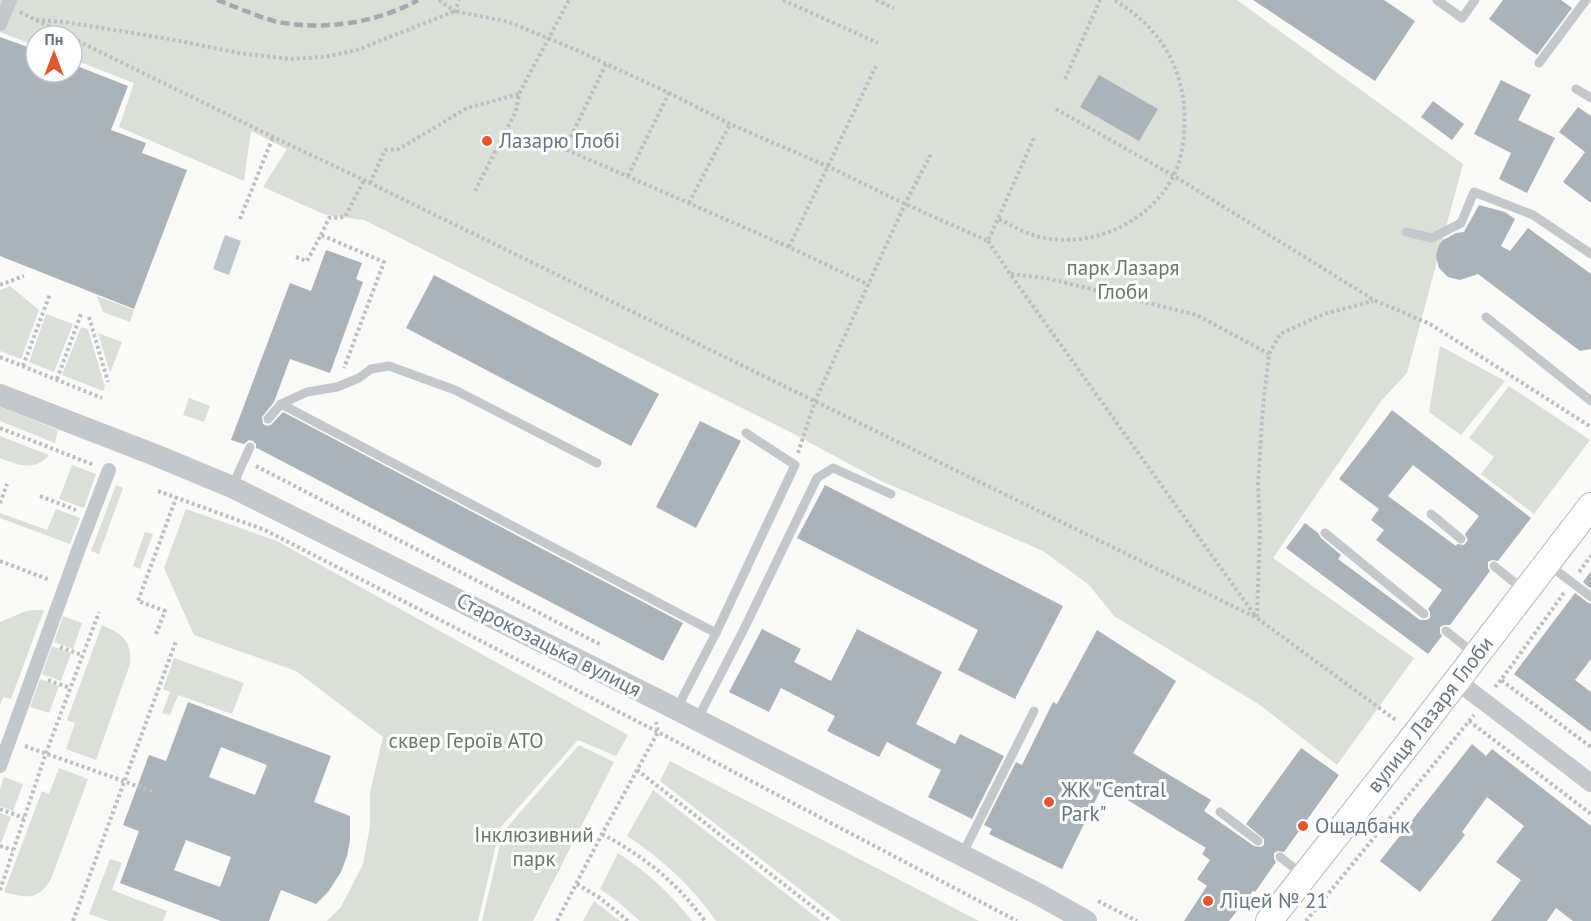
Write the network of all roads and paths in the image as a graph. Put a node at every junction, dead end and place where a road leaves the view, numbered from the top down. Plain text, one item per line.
1 (439, 0) edge
2 (459, 0) edge
3 (569, 0) edge
4 (783, 0) edge
5 (876, 0) edge
6 (1100, 0) edge
7 (1114, 0) edge
8 (1437, 0) edge
9 (1475, 0) edge
10 (1586, 0) edge
11 (9, 2) edge
12 (894, 8) dead end
13 (455, 11) junction
14 (36, 20) junction
15 (0, 24) edge
16 (44, 24) edge
17 (548, 39) junction
18 (878, 43) dead end
19 (84, 44) edge
20 (1539, 63) dead end
21 (606, 64) junction
22 (876, 66) dead end
23 (1065, 79) dead end
24 (1576, 89) dead end
25 (669, 93) junction
26 (519, 94) junction
27 (1591, 98) edge
28 (1056, 109) dead end
29 (730, 123) junction
30 (273, 137) junction
31 (1034, 138) dead end
32 (932, 152) dead end
33 (827, 166) junction
34 (628, 176) junction
35 (1174, 176) junction
36 (364, 180) junction
37 (370, 183) junction
38 (475, 191) dead end
39 (689, 203) junction
40 (905, 204) junction
41 (240, 219) dead end
42 (999, 219) junction
43 (1406, 232) dead end
44 (321, 235) junction
45 (988, 241) junction
46 (789, 248) junction
47 (1591, 254) edge
48 (296, 257) dead end
49 (1010, 274) junction
50 (24, 276) dead end
51 (0, 285) edge
52 (869, 285) junction
53 (50, 294) dead end
54 (1374, 300) junction
55 (81, 314) dead end
56 (89, 317) dead end
57 (1486, 317) dead end
58 (1269, 354) junction
59 (0, 357) edge
60 (24, 366) junction
61 (57, 379) junction
62 (108, 382) dead end
63 (337, 387) junction
64 (0, 395) edge
65 (102, 398) dead end
66 (815, 401) junction
67 (1591, 401) edge
68 (281, 404) junction
69 (267, 419) dead end
70 (1591, 427) edge
71 (0, 428) edge
72 (746, 434) dead end
73 (250, 447) dead end
74 (597, 463) dead end
75 (795, 465) junction
76 (109, 470) joint
77 (7, 484) dead end
78 (232, 487) junction
79 (158, 491) dead end
80 (891, 494) dead end
81 (40, 496) dead end
82 (176, 498) junction
83 (0, 503) edge
84 (1591, 506) edge
85 (1431, 514) dead end
86 (92, 516) junction
87 (1325, 533) dead end
88 (1461, 539) dead end
89 (1591, 556) edge
90 (0, 561) edge
91 (1547, 563) junction
92 (1494, 566) dead end
93 (1572, 582) junction
94 (66, 585) junction
95 (1525, 592) junction
96 (1591, 597) edge
97 (99, 612) dead end
98 (1424, 614) dead end
99 (1257, 618) junction
100 (1446, 631) dead end
101 (716, 633) junction
102 (156, 634) dead end
103 (176, 641) dead end
104 (45, 642) junction
105 (1477, 655) junction
106 (82, 656) junction
107 (33, 674) junction
108 (1457, 681) junction
109 (70, 688) junction
110 (1034, 711) dead end
111 (666, 714) junction
112 (697, 720) junction
113 (658, 732) junction
114 (1415, 735) junction
115 (9, 740) junction
116 (1591, 747) edge
117 (46, 753) junction
118 (0, 766) edge
119 (637, 770) junction
120 (124, 781) junction
121 (1591, 783) edge
122 (154, 792) dead end
123 (0, 809) edge
124 (1220, 812) dead end
125 (1591, 814) edge
126 (24, 818) junction
127 (602, 834) junction
128 (1258, 842) dead end
129 (0, 846) edge
130 (13, 850) junction
131 (962, 855) junction
132 (1280, 857) dead end
133 (1304, 875) junction
134 (577, 884) junction
135 (0, 890) edge
136 (73, 921) edge
137 (557, 921) edge
138 (628, 921) edge
139 (705, 921) edge
140 (831, 921) edge
141 (1017, 921) edge
142 (1086, 921) edge
143 (1269, 921) edge
144 (1306, 921) edge

1 - 13 path
2 - 13 path
3 - 17 path
4 - 18 path
5 - 12 path
6 - 23 path
7 - 35 path
8 - 9 lane
10 - 20 lane
11 - 14 path
11 - 15 street
13 - 14 path
13 - 17 path
14 - 16 path
17 - 21 path
17 - 26 path
19 - 30 path
21 - 25 path
21 - 34 path
22 - 33 path
24 - 27 lane
25 - 29 path
25 - 34 path
26 - 37 path
26 - 38 path
28 - 35 path
29 - 33 path
29 - 39 path
30 - 36 path
30 - 41 path
31 - 42 path
32 - 40 path
33 - 40 path
33 - 46 path
34 - 39 path
35 - 42 path
35 - 54 path
36 - 37 path
36 - 44 path
37 - 66 path
39 - 46 path
40 - 45 path
40 - 52 path
42 - 45 path
43 - 47 lane
44 - 48 path
44 - 63 path
45 - 49 path
46 - 52 path
49 - 58 path
49 - 99 path
50 - 51 path
52 - 66 path
53 - 60 path
54 - 58 path
54 - 70 path
55 - 61 path
56 - 62 path
57 - 67 lane
58 - 99 path
59 - 60 path
60 - 61 path
61 - 65 path
63 - 68 lane
63 - 74 lane
64 - 78 street, Старокозацька вулиця
66 - 75 path
66 - 99 path
68 - 69 lane
68 - 101 lane
71 - 76 path
72 - 75 lane
73 - 78 lane
75 - 101 lane
76 - 86 street
77 - 83 path
78 - 111 street, Старокозацька вулиця
79 - 82 path
80 - 112 lane
81 - 86 path
82 - 102 path
82 - 113 path
84 - 91 main road, вулиця Лазаря Глоби
85 - 88 lane
86 - 94 street
87 - 98 lane
89 - 93 path
90 - 94 path
91 - 93 lane
91 - 95 main road, вулиця Лазаря Глоби
92 - 95 lane
93 - 96 lane
93 - 116 path
94 - 104 street
95 - 105 main road, вулиця Лазаря Глоби
97 - 106 path
99 - 114 path
100 - 105 lane
101 - 111 lane
103 - 120 path
104 - 106 path
104 - 107 street
105 - 108 main road, вулиця Лазаря Глоби
106 - 109 path
107 - 109 path
107 - 115 street
108 - 114 main road, вулиця Лазаря Глоби
108 - 121 street
109 - 117 path
110 - 131 lane
111 - 112 street, Старокозацька вулиця
111 - 113 path
112 - 131 street, Старокозацька вулиця
113 - 119 path
113 - 141 path
114 - 133 main road, вулиця Лазаря Глоби
115 - 117 path
115 - 118 street
117 - 120 path
117 - 126 path
119 - 127 path
119 - 140 path
120 - 122 path
120 - 136 path
123 - 126 path
124 - 128 lane
125 - 144 path
126 - 130 path
127 - 134 path
127 - 139 path
129 - 130 path
130 - 135 path
131 - 142 street, Старокозацька вулиця
132 - 133 lane
133 - 143 main road, вулиця Лазаря Глоби
134 - 137 path
134 - 138 path

